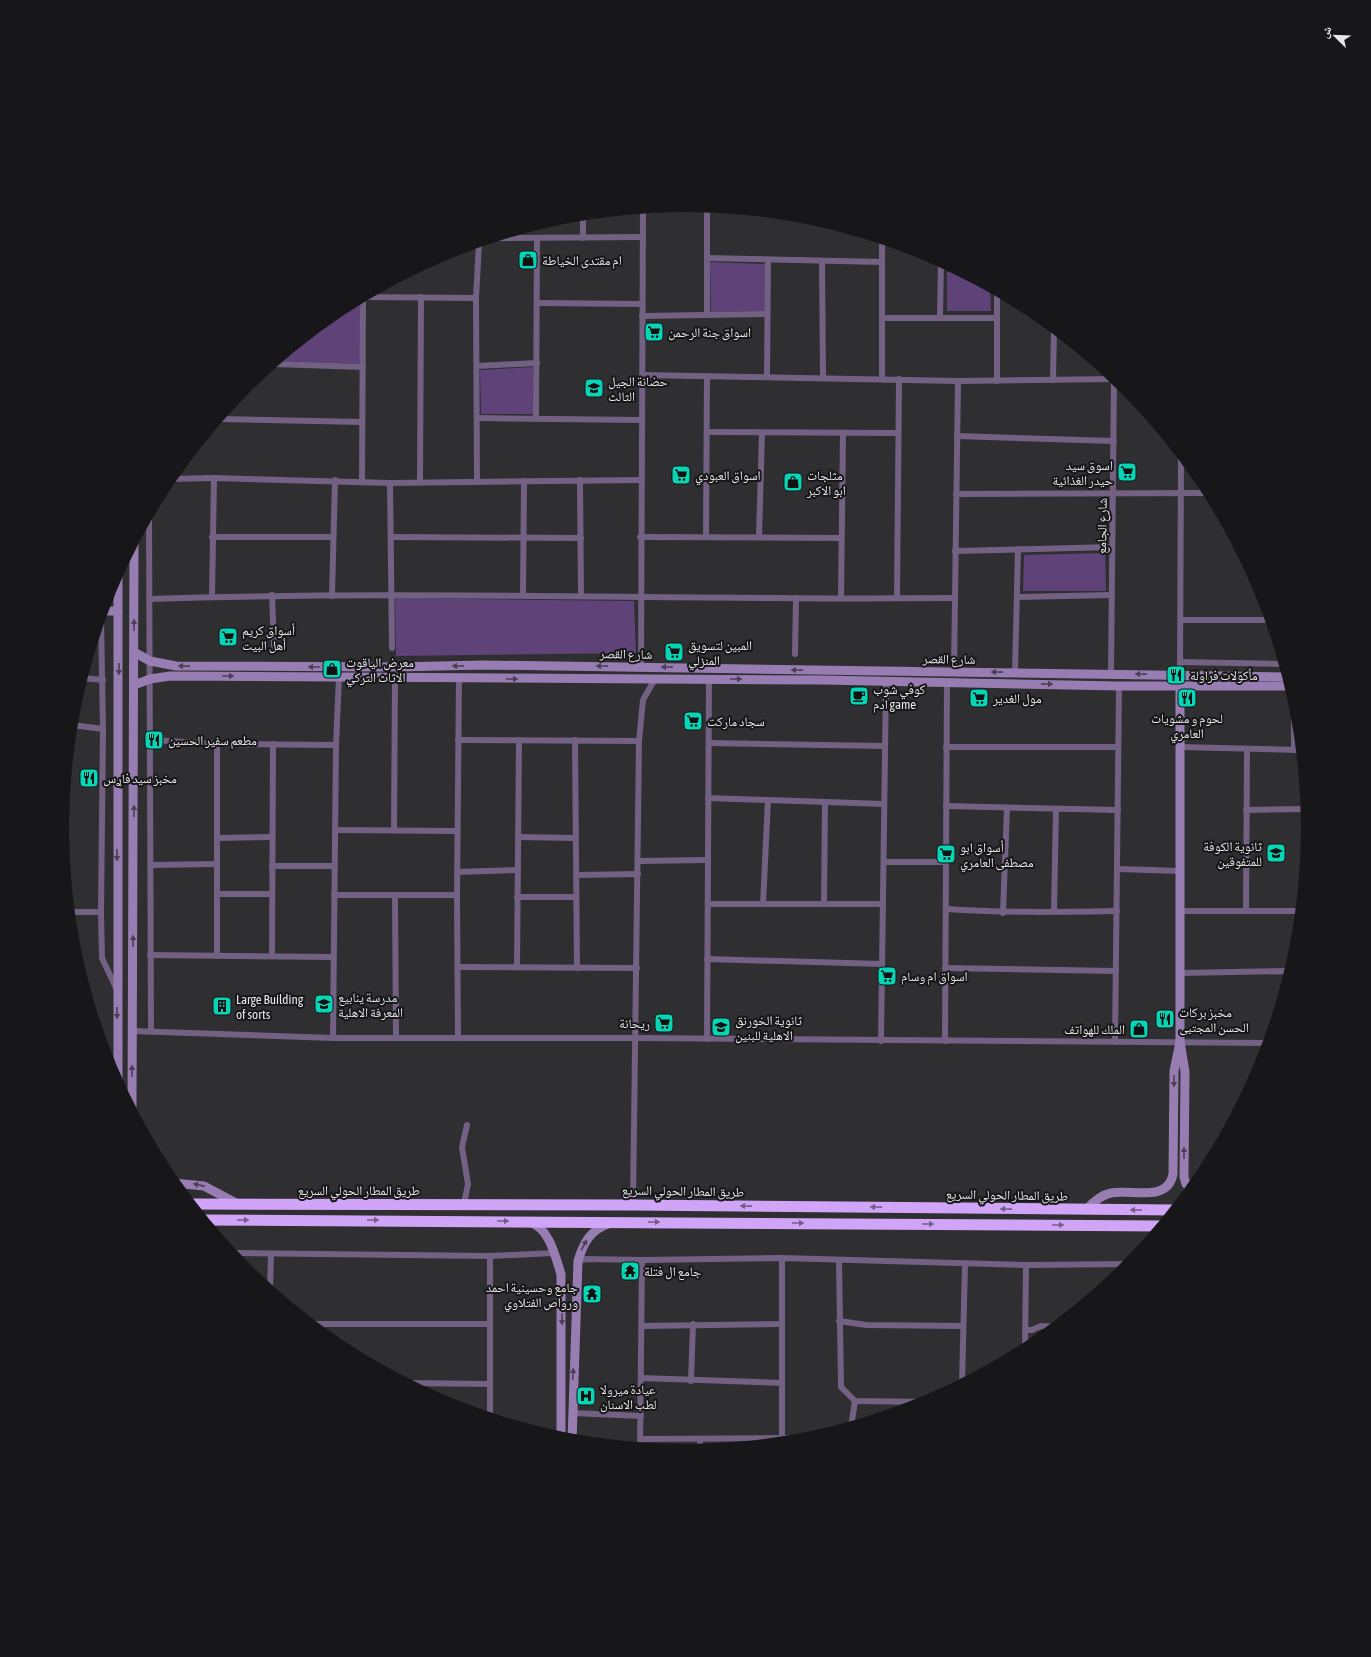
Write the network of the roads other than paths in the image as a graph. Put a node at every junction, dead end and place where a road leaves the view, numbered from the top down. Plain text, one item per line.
1 (643, 213) edge
2 (707, 213) edge
3 (582, 221) edge
4 (643, 237) junction
5 (510, 238) edge
6 (537, 238) junction
7 (583, 238) junction
8 (882, 244) edge
9 (479, 248) edge
10 (707, 258) junction
11 (768, 260) junction
12 (822, 262) junction
13 (882, 262) junction
14 (943, 269) edge
15 (374, 297) edge
16 (421, 297) junction
17 (997, 297) edge
18 (476, 298) junction
19 (537, 303) junction
20 (363, 304) edge
21 (642, 304) junction
22 (767, 314) junction
23 (707, 315) junction
24 (642, 316) junction
25 (940, 317) junction
26 (882, 318) junction
27 (997, 318) junction
28 (1054, 334) edge
29 (537, 363) junction
30 (280, 364) edge
31 (362, 366) junction
32 (476, 366) junction
33 (642, 375) junction
34 (707, 376) junction
35 (767, 377) junction
36 (823, 378) junction
37 (1106, 378) edge
38 (882, 379) junction
39 (899, 379) junction
40 (1053, 380) junction
41 (958, 381) junction
42 (997, 381) junction
43 (1114, 386) edge
44 (477, 418) junction
45 (225, 419) edge
46 (536, 419) junction
47 (641, 420) junction
48 (362, 422) junction
49 (707, 432) junction
50 (762, 433) junction
51 (844, 433) junction
52 (898, 433) junction
53 (957, 436) junction
54 (1114, 441) junction
55 (1181, 462) edge
56 (214, 478) junction
57 (178, 479) edge
58 (335, 480) junction
59 (580, 480) junction
60 (642, 480) junction
61 (362, 481) junction
62 (524, 481) junction
63 (420, 482) junction
64 (477, 482) junction
65 (390, 483) junction
66 (1202, 493) edge
67 (956, 494) junction
68 (1114, 494) junction
69 (1181, 494) junction
70 (149, 526) edge
71 (706, 536) junction
72 (759, 536) junction
73 (212, 537) junction
74 (333, 537) junction
75 (391, 537) junction
76 (640, 537) junction
77 (524, 538) junction
78 (581, 538) junction
79 (841, 538) junction
80 (1112, 546) junction
81 (1018, 549) junction
82 (955, 551) junction
83 (132, 558) edge
84 (118, 589) edge
85 (272, 595) junction
86 (392, 595) junction
87 (523, 595) junction
88 (1112, 595) junction
89 (332, 596) junction
90 (581, 596) junction
91 (640, 596) junction
92 (212, 597) junction
93 (1017, 597) junction
94 (796, 598) junction
95 (841, 598) junction
96 (897, 598) junction
97 (954, 598) junction
98 (149, 599) junction
99 (109, 611) edge
100 (118, 611) junction
101 (1181, 620) junction
102 (1265, 620) edge
103 (100, 635) edge
104 (274, 646) dead end
105 (392, 648) dead end
106 (134, 652) junction
107 (795, 654) dead end
108 (150, 661) junction
109 (1180, 662) junction
110 (1279, 664) edge
111 (477, 665) junction
112 (493, 665) junction
113 (641, 667) junction
114 (821, 670) junction
115 (853, 670) junction
116 (954, 672) junction
117 (1015, 672) junction
118 (1111, 674) junction
119 (1180, 675) junction
120 (339, 677) junction
121 (1283, 677) edge
122 (88, 678) edge
123 (395, 678) junction
124 (150, 679) junction
125 (458, 679) junction
126 (476, 679) junction
127 (492, 679) junction
128 (655, 679) junction
129 (709, 679) junction
130 (103, 680) junction
131 (822, 680) junction
132 (853, 681) junction
133 (886, 682) junction
134 (947, 682) junction
135 (134, 685) junction
136 (1119, 686) junction
137 (1180, 686) junction
138 (1285, 686) edge
139 (78, 726) edge
140 (103, 729) junction
141 (1294, 731) edge
142 (151, 740) junction
143 (458, 740) junction
144 (519, 740) junction
145 (576, 740) junction
146 (639, 741) junction
147 (709, 743) junction
148 (217, 744) junction
149 (273, 744) junction
150 (336, 745) junction
151 (885, 746) junction
152 (946, 747) junction
153 (1118, 747) junction
154 (1180, 747) junction
155 (1247, 749) junction
156 (1294, 750) junction
157 (1297, 750) edge
158 (708, 798) junction
159 (768, 800) junction
160 (825, 802) junction
161 (884, 804) junction
162 (946, 806) junction
163 (1007, 808) junction
164 (1056, 809) junction
165 (1302, 809) edge
166 (1118, 810) junction
167 (1246, 810) junction
168 (335, 830) junction
169 (394, 830) junction
170 (457, 831) junction
171 (518, 837) junction
172 (217, 838) junction
173 (272, 838) junction
174 (576, 838) junction
175 (708, 860) junction
176 (638, 861) junction
177 (884, 862) junction
178 (946, 862) junction
179 (217, 864) junction
180 (151, 865) junction
181 (272, 866) junction
182 (334, 866) junction
183 (1117, 869) junction
184 (518, 870) junction
185 (1180, 871) junction
186 (457, 872) junction
187 (638, 874) junction
188 (577, 875) junction
189 (133, 882) junction
190 (117, 883) junction
191 (217, 894) junction
192 (272, 894) junction
193 (334, 895) junction
194 (457, 895) junction
195 (395, 896) junction
196 (517, 897) junction
197 (576, 897) junction
198 (708, 904) junction
199 (764, 904) junction
200 (824, 904) junction
201 (883, 904) junction
202 (946, 909) junction
203 (1297, 910) edge
204 (1054, 911) junction
205 (1117, 911) junction
206 (1180, 911) junction
207 (1246, 911) junction
208 (75, 912) edge
209 (101, 912) junction
210 (133, 913) junction
211 (1003, 913) junction
212 (117, 915) junction
213 (150, 955) junction
214 (216, 956) junction
215 (272, 956) junction
216 (334, 957) junction
217 (707, 959) junction
218 (882, 964) junction
219 (458, 967) junction
220 (517, 967) junction
221 (577, 968) junction
222 (637, 968) junction
223 (945, 968) junction
224 (1116, 971) junction
225 (1285, 972) edge
226 (1179, 973) junction
227 (117, 990) junction
228 (132, 1030) junction
229 (151, 1031) junction
230 (332, 1038) junction
231 (396, 1038) junction
232 (458, 1038) junction
233 (636, 1038) junction
234 (707, 1039) junction
235 (881, 1041) junction
236 (945, 1042) junction
237 (1115, 1042) junction
238 (1180, 1042) junction
239 (1263, 1043) edge
240 (118, 1068) edge
241 (132, 1099) edge
242 (467, 1125) dead end
243 (182, 1184) edge
244 (1188, 1186) edge
245 (196, 1204) edge
246 (247, 1204) junction
247 (464, 1204) junction
248 (633, 1205) junction
249 (1086, 1210) junction
250 (1170, 1210) edge
251 (209, 1220) edge
252 (524, 1221) junction
253 (615, 1222) junction
254 (1157, 1226) edge
255 (240, 1253) edge
256 (554, 1253) junction
257 (271, 1254) junction
258 (490, 1256) junction
259 (782, 1258) junction
260 (642, 1260) junction
261 (839, 1260) junction
262 (578, 1261) junction
263 (965, 1264) junction
264 (1120, 1264) edge
265 (1026, 1265) junction
266 (270, 1283) edge
267 (839, 1321) junction
268 (319, 1324) edge
269 (490, 1324) junction
270 (693, 1324) junction
271 (782, 1324) junction
272 (642, 1326) junction
273 (963, 1326) junction
274 (1049, 1327) edge
275 (1025, 1330) junction
276 (1025, 1343) edge
277 (641, 1378) junction
278 (962, 1379) edge
279 (691, 1381) junction
280 (418, 1383) edge
281 (782, 1383) junction
282 (490, 1384) junction
283 (562, 1394) junction
284 (572, 1396) junction
285 (854, 1401) junction
286 (911, 1402) edge
287 (490, 1413) edge
288 (572, 1413) junction
289 (641, 1416) junction
290 (852, 1422) edge
291 (562, 1432) edge
292 (572, 1434) edge
293 (782, 1438) edge
294 (640, 1439) junction
295 (700, 1439) junction
296 (750, 1442) edge
297 (640, 1444) edge
298 (700, 1445) edge

1 - 4 street
2 - 10 street
3 - 7 street
4 - 7 street
4 - 21 street
5 - 6 street
6 - 7 street
6 - 19 street
8 - 13 street
9 - 18 street
10 - 11 street
10 - 23 street
11 - 12 street
11 - 22 street
12 - 13 street
12 - 36 street
13 - 26 street
14 - 25 street
15 - 16 street
16 - 18 street
16 - 63 street
17 - 27 street
18 - 32 street
19 - 21 street
19 - 29 street
20 - 31 street
21 - 24 street
22 - 23 street
22 - 35 street
23 - 24 street
24 - 33 street
25 - 26 street
25 - 27 street
26 - 38 street
27 - 42 street
28 - 40 street
29 - 32 street
29 - 46 street
30 - 31 street
31 - 48 street
32 - 44 street
33 - 34 street
33 - 47 street
34 - 35 street
34 - 49 street
35 - 36 street
36 - 38 street
37 - 40 street
38 - 39 street
39 - 41 street
39 - 52 street
40 - 42 street
41 - 42 street
41 - 53 street
43 - 54 street, شارع الجامع
44 - 46 street
44 - 64 street
45 - 48 street
46 - 47 street
47 - 60 street
48 - 61 street
49 - 50 street
49 - 71 street
50 - 51 street
50 - 72 street
51 - 52 street
51 - 79 street
52 - 96 street
53 - 54 street
53 - 67 street
54 - 68 street, شارع الجامع
55 - 69 street
56 - 57 street
56 - 58 street
56 - 73 street
58 - 61 street
58 - 74 street
59 - 60 street
59 - 62 street
59 - 78 street
60 - 76 street
61 - 65 street
62 - 64 street
62 - 77 street
63 - 64 street
63 - 65 street
65 - 75 street
66 - 69 street
67 - 68 street
67 - 82 street
68 - 69 street
68 - 80 street, شارع الجامع
69 - 101 street
70 - 98 street
71 - 72 street
71 - 76 street
72 - 79 street
73 - 74 street
73 - 92 street
74 - 89 street
75 - 77 street
75 - 86 street
76 - 91 street
77 - 78 street
77 - 87 street
78 - 90 street
79 - 95 street
80 - 81 street
80 - 88 street, شارع الجامع
81 - 82 street
81 - 93 street
82 - 97 street
106 -> 83 street
84 - 100 street
85 - 89 street
85 - 92 street
85 - 104 street
86 - 87 street
86 - 89 street
86 - 105 street
87 - 90 street
88 - 93 street
88 - 118 street, شارع الجامع
90 - 91 street
91 - 94 street
91 - 113 street
92 - 98 street
93 - 117 street
94 - 95 street
94 - 107 street
95 - 96 street
96 - 97 street
97 - 116 street
98 - 108 street
99 - 100 street
100 -> 190 street
101 - 102 street
101 - 109 street
103 - 130 street
106 - 108 street, شارع القصر
106 - 135 street
111 -> 108 street, شارع القصر
108 - 124 street
109 - 110 street
109 - 119 street
111 - 112 street, شارع القصر
111 - 126 street
113 -> 112 street, شارع القصر
112 - 127 street
114 -> 113 street, شارع القصر
114 - 115 street, شارع القصر
114 - 131 street
115 - 116 street, شارع القصر
115 - 132 street
117 -> 116 street, شارع القصر
117 - 118 street, شارع القصر
119 -> 118 street, شارع القصر
119 - 121 street, شارع القصر
119 - 137 street
120 - 123 street
124 -> 120 street
120 - 150 street
122 - 130 street
123 - 125 street
123 - 169 street
124 - 135 street
124 - 142 street
125 - 126 street
125 - 143 street
126 - 127 street
127 -> 128 street
128 - 129 street
128 - 146 street
129 -> 131 street
129 - 147 street
130 - 140 street
131 - 132 street
132 - 133 street
133 - 134 street
133 - 151 street
134 -> 136 street
134 - 152 street
189 -> 135 street
136 - 137 street
136 - 153 street
137 - 138 street
137 - 154 street
139 - 140 street
140 - 209 street
141 - 156 street
142 - 148 street
142 - 180 street
143 - 144 street
143 - 170 street
144 - 145 street
144 - 171 street
145 - 146 street
145 - 174 street
146 - 176 street
147 - 151 street
147 - 158 street
148 - 149 street
148 - 172 street
149 - 150 street
149 - 173 street
150 - 168 street
151 - 161 street
152 - 153 street
152 - 162 street
153 - 166 street
154 - 155 street
154 - 185 street
155 - 156 street
155 - 167 street
156 - 157 street
158 - 159 street
158 - 175 street
159 - 160 street
159 - 199 street
160 - 161 street
160 - 200 street
161 - 177 street
162 - 163 street
162 - 178 street
163 - 164 street
163 - 211 street
164 - 166 street
164 - 204 street
165 - 167 street
166 - 183 street
167 - 207 street
168 - 169 street
168 - 182 street
169 - 170 street
170 - 186 street
171 - 174 street
171 - 184 street
172 - 173 street
172 - 179 street
173 - 181 street
174 - 188 street
175 - 176 street
175 - 198 street
176 - 187 street
177 - 178 street
177 - 201 street
178 - 202 street
179 - 180 street
179 - 191 street
180 - 213 street
181 - 182 street
181 - 192 street
182 - 193 street
183 - 185 street
183 - 205 street
184 - 186 street
184 - 196 street
185 - 206 street
186 - 194 street
187 - 188 street
187 - 222 street
188 - 197 street
189 - 190 street
189 - 210 street
190 - 212 street
191 - 192 street
191 - 214 street
192 - 215 street
193 - 195 street
193 - 216 street
194 - 195 street
194 - 219 street
195 - 231 street
196 - 197 street
196 - 220 street
197 - 221 street
198 - 199 street
198 - 217 street
199 - 200 street
200 - 201 street
201 - 218 street
202 - 211 street
202 - 223 street
203 - 207 street
204 - 205 street
204 - 211 street
205 - 224 street
206 - 207 street
206 - 226 street
208 - 209 street
209 - 227 street
210 - 212 street
228 -> 210 street
212 - 227 street
213 - 214 street
213 - 229 street
214 - 215 street
215 - 216 street
216 - 230 street
217 - 218 street
217 - 234 street
218 - 235 street
219 - 220 street
219 - 232 street
220 - 221 street
221 - 222 street
222 - 233 street
223 - 224 street
223 - 236 street
224 - 237 street
225 - 226 street
226 - 238 street
227 -> 240 street
228 - 229 street
241 -> 228 street
229 - 230 street
230 - 231 street
231 - 232 street
232 - 233 street
233 - 234 street
233 - 248 street
234 - 235 street
235 - 236 street
236 - 237 street
237 - 238 street
238 - 239 street
244 -> 238 street
238 -> 249 street
242 - 247 street
246 -> 243 street
245 - 246 highway, طريق المطار الحولي السريع
246 - 247 highway, طريق المطار الحولي السريع
247 - 248 highway, طريق المطار الحولي السريع
249 -> 248 highway, طريق المطار الحولي السريع
250 -> 249 highway, طريق المطار الحولي السريع
251 -> 252 highway
252 - 253 highway
252 - 256 street
253 -> 254 highway
262 -> 253 street
255 - 257 street
256 - 258 street
256 -> 283 street
257 - 258 street
257 - 266 street
258 - 269 street
259 - 260 street
259 - 261 street
259 - 271 street
260 - 262 street
260 - 272 street
261 - 263 street
261 - 267 street
284 -> 262 street
263 - 265 street
263 - 273 street
264 - 265 street
265 - 275 street
267 - 273 street
267 - 285 street
268 - 269 street
269 - 282 street
270 - 271 street
270 - 272 street
270 - 279 street
271 - 281 street
272 - 277 street
273 - 278 street
274 - 275 street
275 - 276 street
277 - 279 street
277 - 289 street
279 - 281 street
280 - 282 street
281 - 293 street
282 - 287 street
283 - 284 street
283 - 291 street
284 - 288 street
285 - 286 street
285 - 290 street
288 - 289 street
288 - 292 street
289 - 294 street
294 - 295 street
294 - 297 street
295 - 296 street
295 - 298 street

